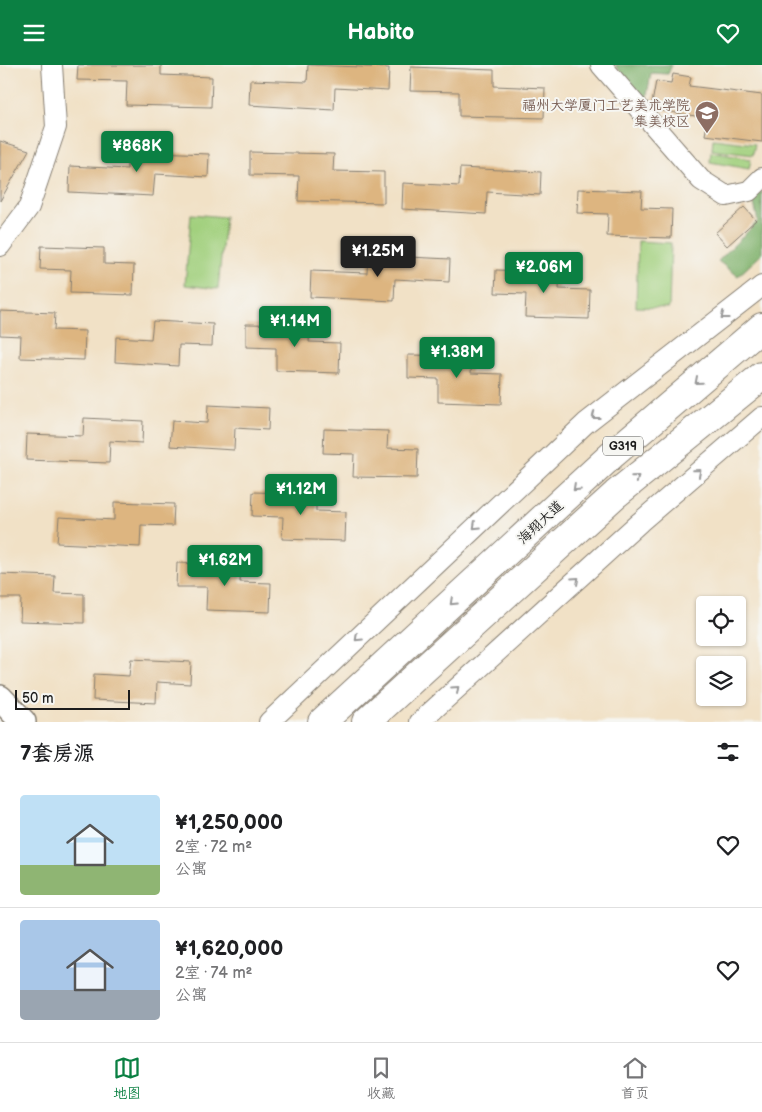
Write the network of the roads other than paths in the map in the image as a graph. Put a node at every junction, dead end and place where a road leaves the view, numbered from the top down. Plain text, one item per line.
1 (52, 65) edge
2 (600, 65) edge
3 (762, 178) edge
4 (0, 246) edge
5 (762, 286) edge
6 (762, 327) edge
7 (762, 375) edge
8 (762, 417) edge
9 (0, 698) edge
10 (24, 722) edge
11 (269, 722) edge
12 (322, 722) edge
13 (366, 722) edge
14 (420, 722) edge

1 - 4 street
2 - 3 street
5 -> 11 street
6 -> 12 highway, 海翔大道 / G319
13 -> 7 highway, G319
14 -> 8 street
9 - 10 main road

